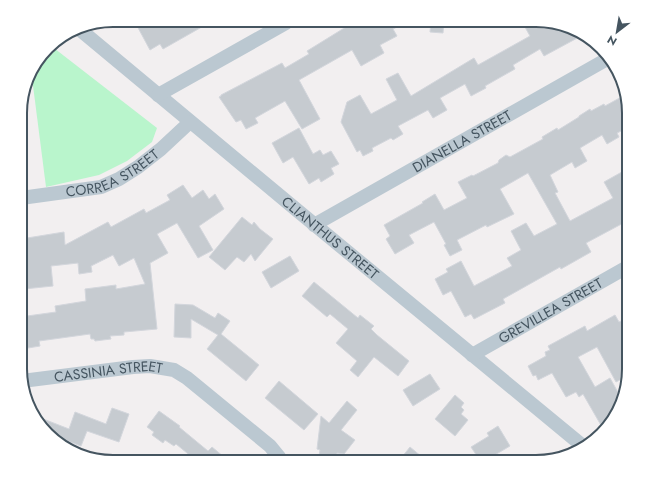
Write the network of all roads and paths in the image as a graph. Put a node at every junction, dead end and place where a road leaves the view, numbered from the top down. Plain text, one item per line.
1 (279, 27) edge
2 (83, 33) edge
3 (605, 61) edge
4 (158, 95) junction
5 (190, 122) junction
6 (27, 197) edge
7 (314, 225) junction
8 (622, 270) edge
9 (472, 355) junction
10 (28, 380) edge
11 (579, 444) edge
12 (277, 455) edge

1 - 4 street
2 - 4 street, CLIANTHUS STREET
3 - 7 street, DIANELLA STREET
4 - 5 street, CLIANTHUS STREET
5 - 6 street, CORREA STREET
5 - 7 street, CLIANTHUS STREET
7 - 9 street, CLIANTHUS STREET
8 - 9 street, GREVILLEA STREET
9 - 11 street, CLIANTHUS STREET
10 - 12 street, CASSINIA STREET

